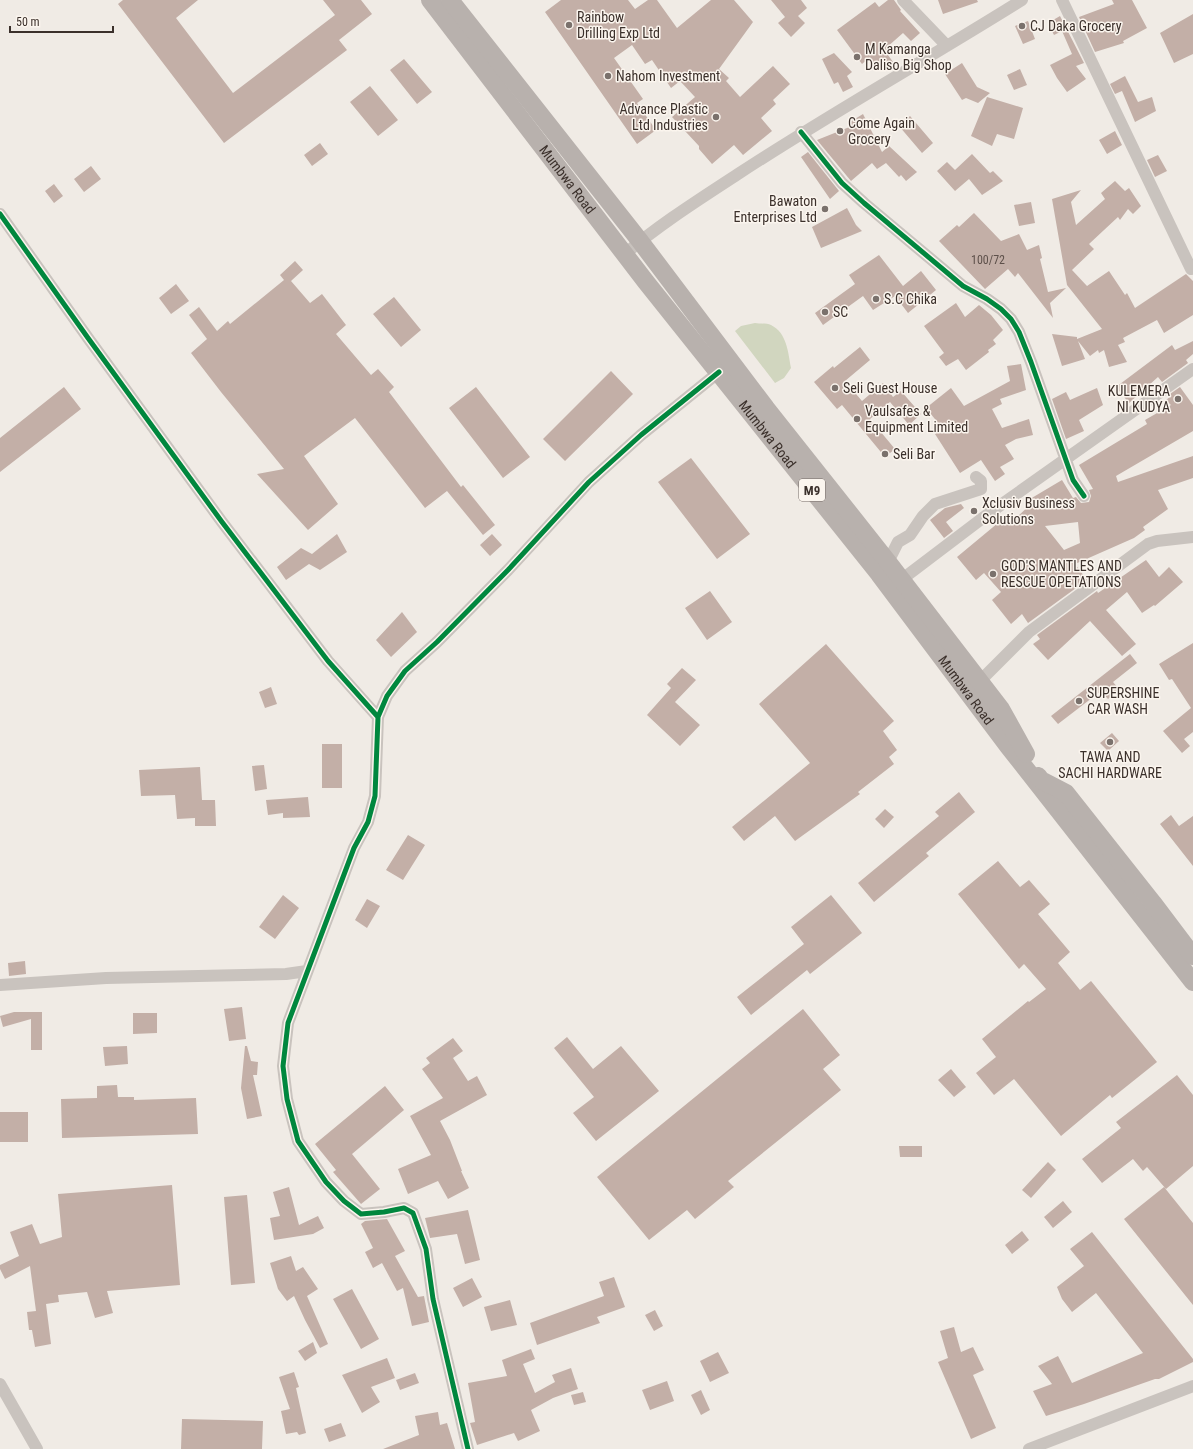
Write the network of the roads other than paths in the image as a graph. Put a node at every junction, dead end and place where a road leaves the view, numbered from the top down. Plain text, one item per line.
1 (430, 0) edge
2 (450, 0) edge
3 (903, 0) edge
4 (1022, 0) edge
5 (1062, 0) edge
6 (947, 46) junction
7 (801, 132) junction
8 (0, 214) edge
9 (640, 241) junction
10 (625, 254) junction
11 (1191, 269) dead end
12 (1193, 369) edge
13 (719, 372) junction
14 (1065, 460) junction
15 (976, 477) dead end
16 (1084, 496) dead end
17 (1193, 537) edge
18 (888, 562) junction
19 (901, 580) junction
20 (980, 682) junction
21 (378, 717) junction
22 (1193, 956) edge
23 (307, 971) junction
24 (1193, 982) edge
25 (0, 985) edge
26 (0, 1384) edge
27 (1193, 1386) edge
28 (37, 1449) edge
29 (468, 1449) edge
30 (1029, 1449) edge

1 - 10 main road, Mumbwa Road / M9
2 - 9 main road, Mumbwa Road / M9
3 - 6 street
4 - 6 street
5 - 11 street
6 - 7 street
7 - 9 street
7 - 14 street
8 - 21 street
9 - 10 street
9 - 18 main road, Mumbwa Road / M9
10 - 13 main road, Mumbwa Road / M9
12 - 14 street
13 - 21 street
13 - 24 main road, Mumbwa Road / M9
14 - 16 street
14 - 19 street
15 - 18 street
17 - 20 street
18 - 19 main road, Mumbwa Road / M9
19 - 20 main road, Mumbwa Road / M9
20 - 22 main road, Mumbwa Road / M9
21 - 23 street
23 - 25 street
23 - 29 street
26 - 28 street
27 - 30 street

